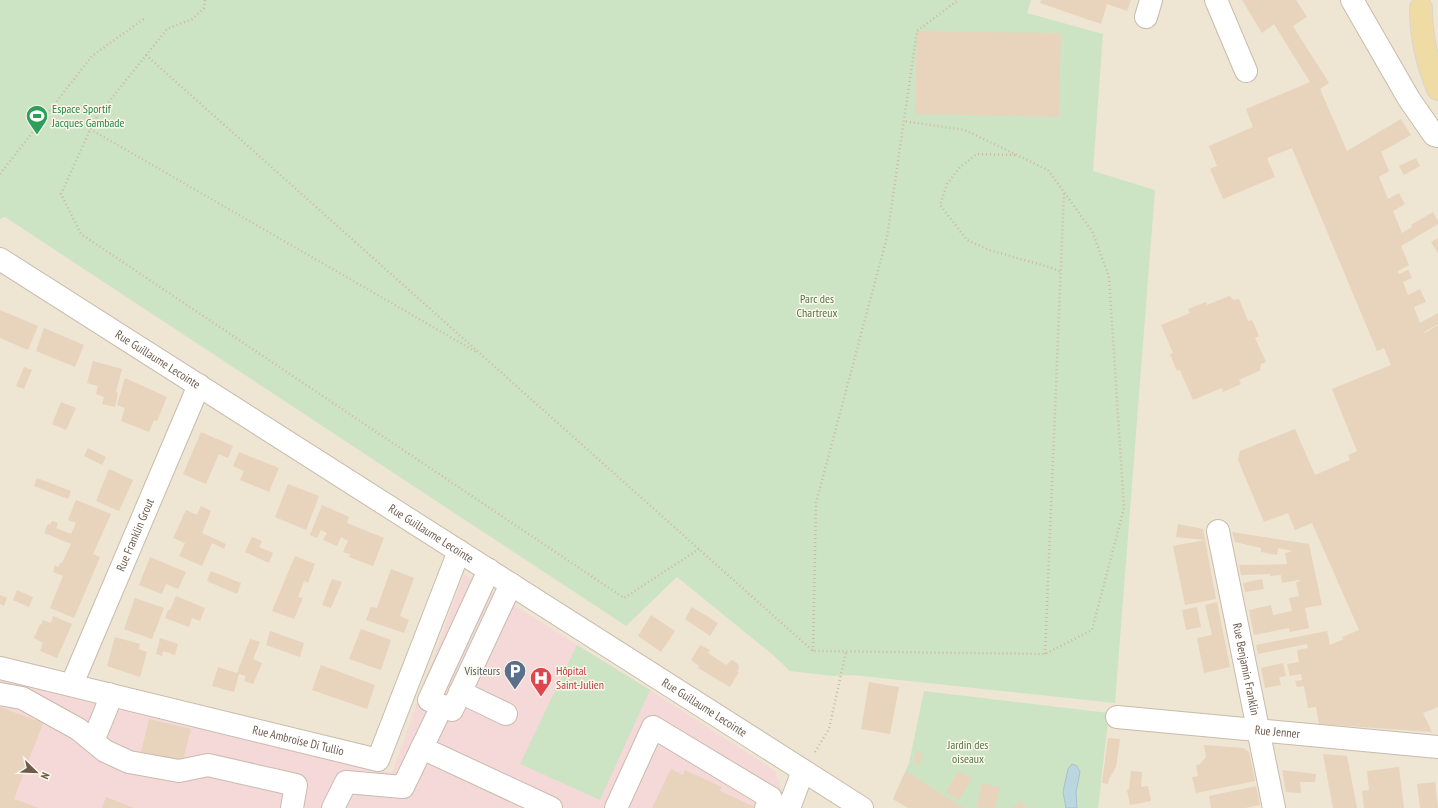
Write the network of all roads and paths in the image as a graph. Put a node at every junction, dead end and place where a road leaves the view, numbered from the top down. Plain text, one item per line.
1 (205, 0) edge
2 (958, 0) edge
3 (1216, 0) edge
4 (1352, 0) edge
5 (1422, 3) edge
6 (145, 18) dead end
7 (146, 55) junction
8 (1246, 71) dead end
9 (1438, 89) edge
10 (903, 121) junction
11 (90, 129) junction
12 (1438, 136) edge
13 (1018, 155) junction
14 (0, 174) edge
15 (1064, 192) junction
16 (0, 259) edge
17 (1060, 272) junction
18 (484, 357) junction
19 (199, 385) junction
20 (1218, 531) dead end
21 (699, 549) junction
22 (459, 551) junction
23 (489, 570) junction
24 (511, 584) junction
25 (813, 651) junction
26 (846, 652) junction
27 (1045, 654) junction
28 (0, 668) edge
29 (72, 684) junction
30 (460, 692) junction
31 (0, 694) edge
32 (109, 694) junction
33 (442, 706) junction
34 (506, 714) dead end
35 (1117, 717) dead end
36 (1258, 731) junction
37 (93, 741) junction
38 (1438, 747) edge
39 (422, 748) junction
40 (803, 771) junction
41 (292, 808) edge
42 (332, 808) edge
43 (551, 808) edge
44 (616, 808) edge
45 (766, 808) edge
46 (789, 808) edge
47 (862, 808) edge
48 (1274, 808) edge

1 - 7 path
2 - 10 path
3 - 8 street
4 - 12 street
5 - 9 main road
6 - 14 path
7 - 11 path
7 - 18 path
10 - 13 path
10 - 25 path
11 - 18 path
11 - 21 path
13 - 15 path
13 - 17 path
15 - 17 path
15 - 27 path
16 - 19 street, Rue Guillaume Lecointe
17 - 27 path
18 - 21 path
19 - 22 street, Rue Guillaume Lecointe
19 - 29 street, Rue Franklin Grout
20 - 36 street, Rue Benjamin Franklin
21 - 25 path
22 - 23 street, Rue Guillaume Lecointe
22 - 32 street, Rue Ambroise Di Tullio
23 - 24 street, Rue Guillaume Lecointe
23 - 33 street
24 - 30 street
24 - 40 street, Rue Guillaume Lecointe
25 - 26 path
26 - 27 path
26 - 40 path
28 - 29 street, Rue Ambroise Di Tullio
29 - 32 street, Rue Ambroise Di Tullio
30 - 33 street
30 - 34 street
31 - 37 street
32 - 37 street
33 - 39 street
35 - 36 street, Rue Jenner
36 - 38 street, Rue Jenner
36 - 48 street, Rue Benjamin Franklin
37 - 41 street
39 - 42 street
39 - 43 street
40 - 46 street
40 - 47 street, Rue Guillaume Lecointe
44 - 45 street

